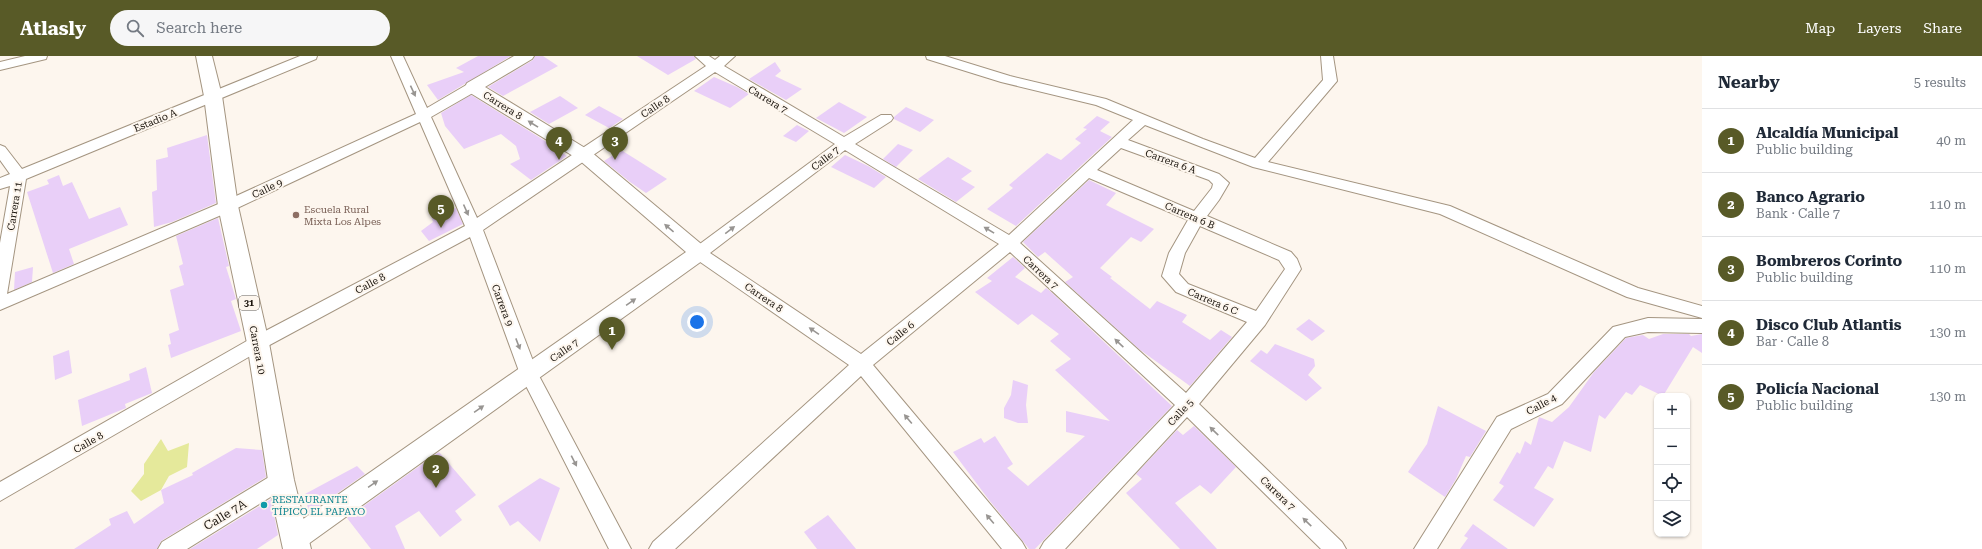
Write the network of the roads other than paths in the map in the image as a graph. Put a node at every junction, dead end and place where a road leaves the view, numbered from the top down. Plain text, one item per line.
1 (40, 56) edge
2 (204, 56) edge
3 (311, 56) edge
4 (397, 56) edge
5 (526, 56) edge
6 (701, 56) edge
7 (729, 56) edge
8 (932, 56) edge
9 (1327, 56) edge
10 (0, 66) edge
11 (715, 66) junction
12 (473, 87) junction
13 (213, 96) junction
14 (424, 115) junction
15 (886, 118) dead end
16 (1143, 119) junction
17 (1119, 142) junction
18 (844, 144) junction
19 (0, 150) edge
20 (584, 155) junction
21 (1258, 164) junction
22 (1087, 171) junction
23 (19, 176) junction
24 (0, 184) edge
25 (228, 206) junction
26 (1198, 218) junction
27 (474, 228) junction
28 (1010, 243) junction
29 (3, 253) edge
30 (699, 253) junction
31 (1291, 263) joint
32 (0, 292) edge
33 (0, 304) edge
34 (1702, 312) edge
35 (1258, 320) junction
36 (1702, 326) edge
37 (258, 343) junction
38 (862, 364) junction
39 (529, 374) junction
40 (1187, 406) junction
41 (281, 480) junction
42 (0, 492) edge
43 (291, 546) edge
44 (169, 549) edge
45 (620, 549) edge
46 (660, 549) edge
47 (1015, 549) edge
48 (1051, 549) edge
49 (1335, 549) edge
50 (1425, 549) edge

1 - 10 street
2 - 13 main road, Carrera 10 / 31
3 - 13 street, Estadio A
4 -> 14 street, Carrera 9
5 - 12 street, Calle 9
6 - 11 street, Carrera 7
7 - 11 street, Calle 8
8 - 16 street
9 - 21 street
11 - 18 street, Carrera 7
11 - 20 street, Calle 8
12 - 14 street, Calle 9
20 -> 12 street, Carrera 8
13 - 23 street, Estadio A
13 - 25 main road, Carrera 10 / 31
14 - 25 street, Calle 9
14 -> 27 street, Carrera 9
15 - 18 street, Calle 7
16 - 17 street, Calle 6
16 - 21 street
17 - 22 street, Calle 6
17 - 26 street, Carrera 6 A
28 -> 18 street, Carrera 7
30 -> 18 street, Calle 7
19 - 23 street, Carrera 11
20 - 27 street, Calle 8
30 -> 20 street, Carrera 8
21 - 34 street
22 - 26 street, Carrera 6 B
22 - 28 street, Calle 6
23 - 24 street, Estadio A
23 - 29 street, Carrera 11
25 - 33 street, Calle 9
25 - 37 main road, Carrera 10 / 31
26 - 31 street, Carrera 6 B
26 - 35 street, Carrera 6 C
27 - 37 street, Calle 8
27 -> 39 street, Carrera 9
28 - 38 street, Calle 6
40 -> 28 street, Carrera 7
29 - 32 street, Carrera 11
38 -> 30 street, Carrera 8
39 -> 30 street, Calle 7
31 - 35 street, Calle 5
35 - 40 street, Calle 5
36 - 50 street, Calle 4
37 - 41 main road, Carrera 10 / 31
37 - 42 street, Calle 8
38 - 46 street, Calle 6
47 -> 38 street, Carrera 8
43 -> 39 street, Calle 7
39 -> 45 street, Carrera 9
40 - 48 street, Calle 5
49 -> 40 street, Carrera 7
41 - 43 main road, Carrera 10 / 31
41 - 44 street, Calle 7A

